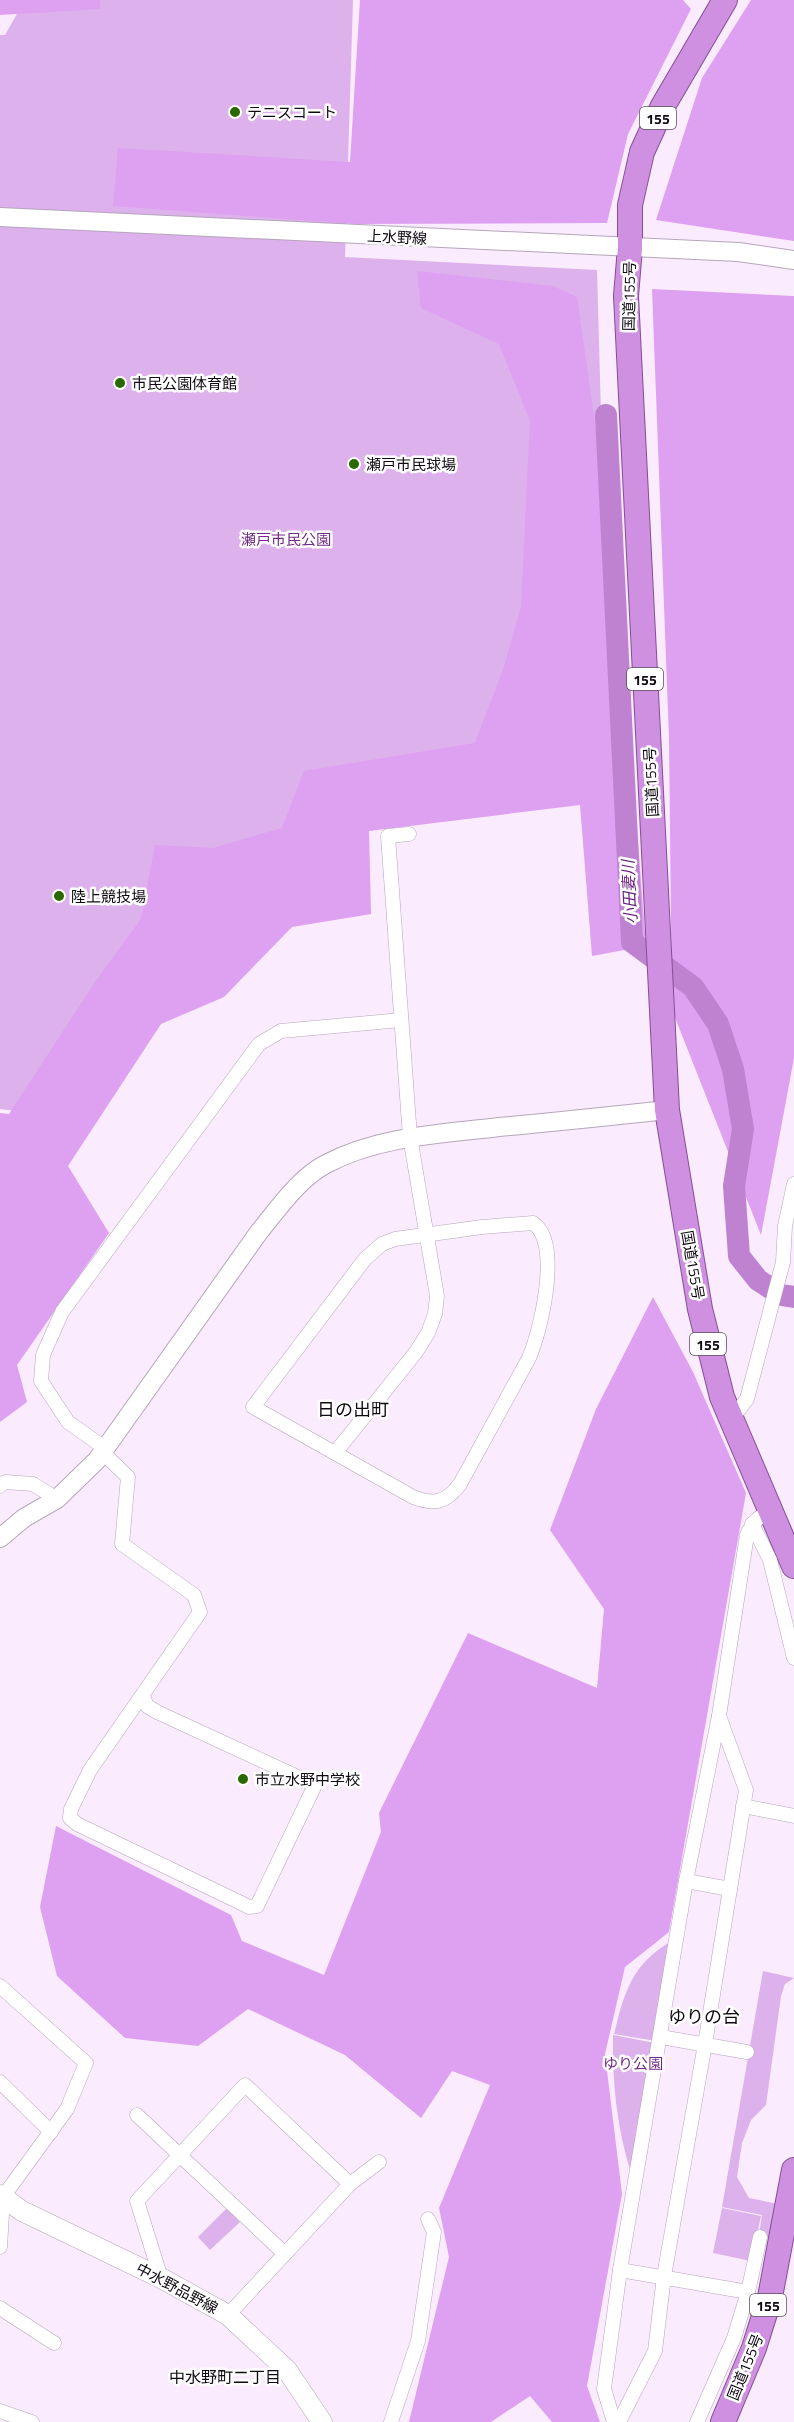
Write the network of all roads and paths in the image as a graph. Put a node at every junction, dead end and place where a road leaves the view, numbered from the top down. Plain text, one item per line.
1 (725, 0) edge
2 (0, 218) edge
3 (630, 248) junction
4 (794, 260) edge
5 (409, 834) dead end
6 (401, 1020) junction
7 (667, 1110) junction
8 (410, 1137) junction
9 (794, 1184) edge
10 (426, 1234) junction
11 (786, 1256) edge
12 (731, 1420) junction
13 (104, 1451) junction
14 (334, 1453) junction
15 (0, 1486) edge
16 (57, 1499) junction
17 (762, 1519) junction
18 (0, 1538) edge
19 (789, 1538) edge
20 (794, 1566) edge
21 (794, 1658) edge
22 (143, 1696) junction
23 (719, 1716) junction
24 (743, 1806) junction
25 (794, 1816) edge
26 (686, 1881) junction
27 (730, 1889) junction
28 (0, 1986) edge
29 (661, 2037) junction
30 (705, 2044) junction
31 (747, 2052) dead end
32 (0, 2082) edge
33 (137, 2115) dead end
34 (51, 2132) junction
35 (179, 2154) junction
36 (380, 2162) dead end
37 (794, 2178) edge
38 (350, 2184) junction
39 (2, 2196) edge
40 (428, 2219) dead end
41 (760, 2237) dead end
42 (0, 2247) edge
43 (285, 2254) junction
44 (620, 2270) junction
45 (664, 2276) junction
46 (161, 2277) junction
47 (748, 2292) junction
48 (0, 2308) edge
49 (228, 2315) junction
50 (54, 2343) dead end
51 (0, 2410) edge
52 (32, 2422) edge
53 (322, 2422) edge
54 (391, 2422) edge
55 (614, 2422) edge
56 (619, 2422) edge
57 (698, 2422) edge
58 (723, 2422) edge

1 - 3 highway, 国道155号 / 155
2 - 3 street, 上水野線
3 - 4 street, 上水野線
3 - 7 highway, 国道155号 / 155
5 - 6 street
6 - 8 street
6 - 13 street
7 - 8 street
7 - 12 highway, 国道155号 / 155
8 - 10 street
8 - 13 street
9 - 11 street
10 - 14 street
10 - 14 street
10 - 14 street
11 - 12 street
12 - 17 highway, 国道155号 / 155
13 - 16 street
13 - 22 street
15 - 16 street
16 - 18 street
17 - 19 highway, 国道155号 / 155
17 - 21 street
17 - 23 street
19 - 20 highway, 国道155号 / 155
22 - 22 street
23 - 24 street
23 - 26 street
24 - 25 street
24 - 27 street
26 - 27 street
26 - 29 street
27 - 30 street
28 - 34 street
29 - 30 street
29 - 44 street
30 - 31 street
30 - 45 street
32 - 34 street
33 - 35 street
34 - 39 street
35 - 38 street
35 - 43 street
35 - 46 street
36 - 38 street
37 - 58 highway, 国道155号 / 155
38 - 43 street
39 - 42 street
39 - 46 main road, 中水野品野線
40 - 54 street
41 - 47 street
43 - 49 street
44 - 45 street
44 - 55 street
45 - 47 street
45 - 56 street
46 - 49 main road, 中水野品野線
47 - 57 street
48 - 50 street
49 - 53 main road, 中水野品野線
51 - 52 street

